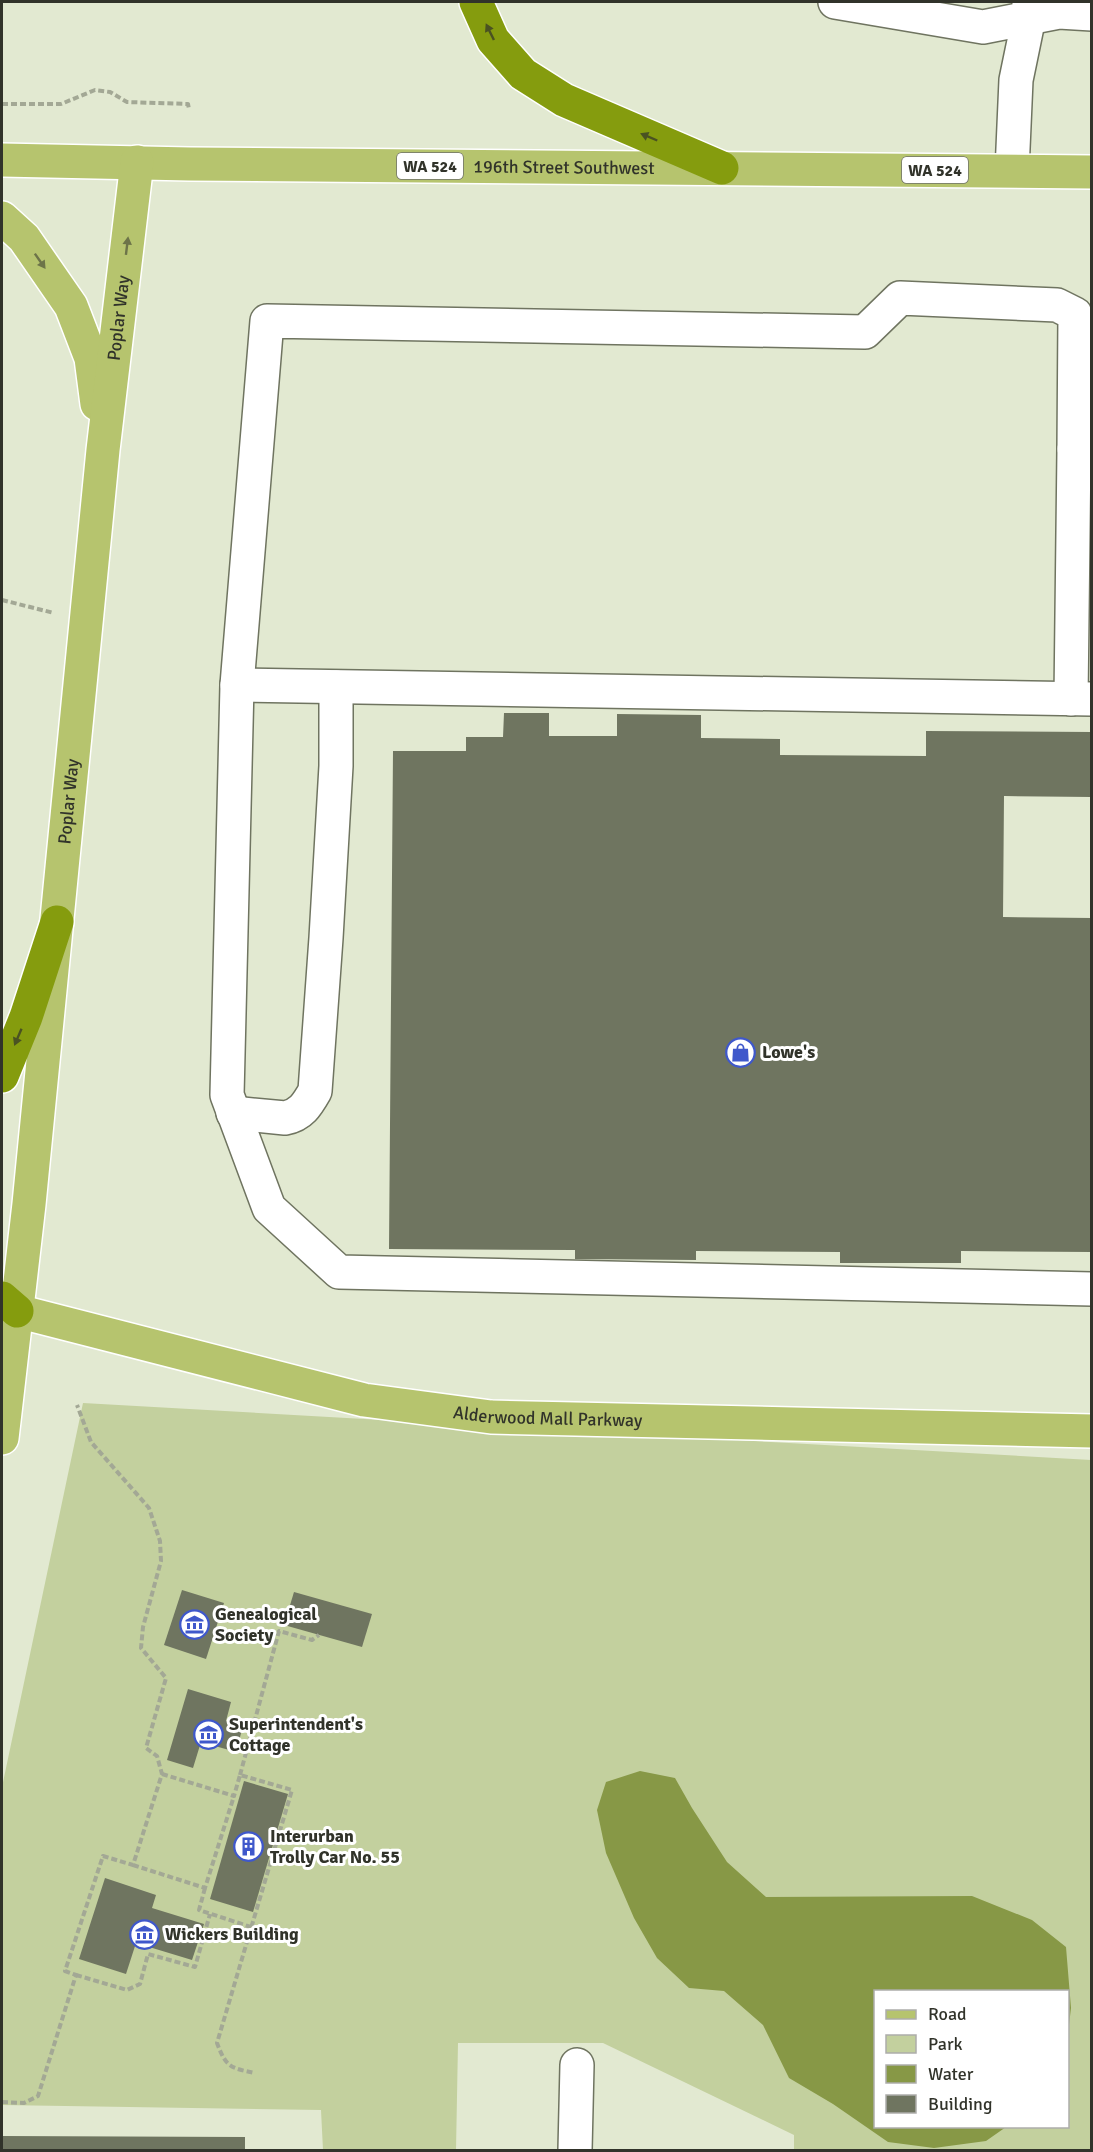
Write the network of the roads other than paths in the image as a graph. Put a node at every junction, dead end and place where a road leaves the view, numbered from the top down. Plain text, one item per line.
1 (476, 2) edge
2 (835, 2) edge
3 (1029, 9) edge
4 (1092, 14) edge
5 (2, 160) edge
6 (137, 162) junction
7 (722, 168) junction
8 (1012, 171) junction
9 (1092, 172) edge
10 (2, 218) edge
11 (1083, 449) edge
12 (103, 450) junction
13 (237, 685) junction
14 (336, 687) junction
15 (1081, 699) edge
16 (57, 922) junction
17 (2, 1076) edge
18 (233, 1113) junction
19 (1092, 1289) edge
20 (7, 1307) edge
21 (1092, 1431) edge
22 (2, 1438) edge
23 (577, 2065) dead end
24 (575, 2151) edge

7 -> 1 highway
2 - 3 street
3 - 4 street
3 - 8 street
5 - 6 main road, 196th Street Southwest / WA 524
6 - 7 main road, 196th Street Southwest / WA 524
12 -> 6 main road, Poplar Way
7 - 8 main road, 196th Street Southwest / WA 524
8 - 9 main road, 196th Street Southwest / WA 524
10 -> 12 main road
11 - 13 street
11 - 15 street
12 - 16 main road, Poplar Way
13 - 14 street
13 - 18 street
14 - 15 street
14 - 18 street
16 -> 17 highway
16 - 20 main road, Poplar Way
18 - 19 street
20 - 21 main road, Alderwood Mall Parkway
20 - 22 main road, Poplar Way
23 - 24 street

